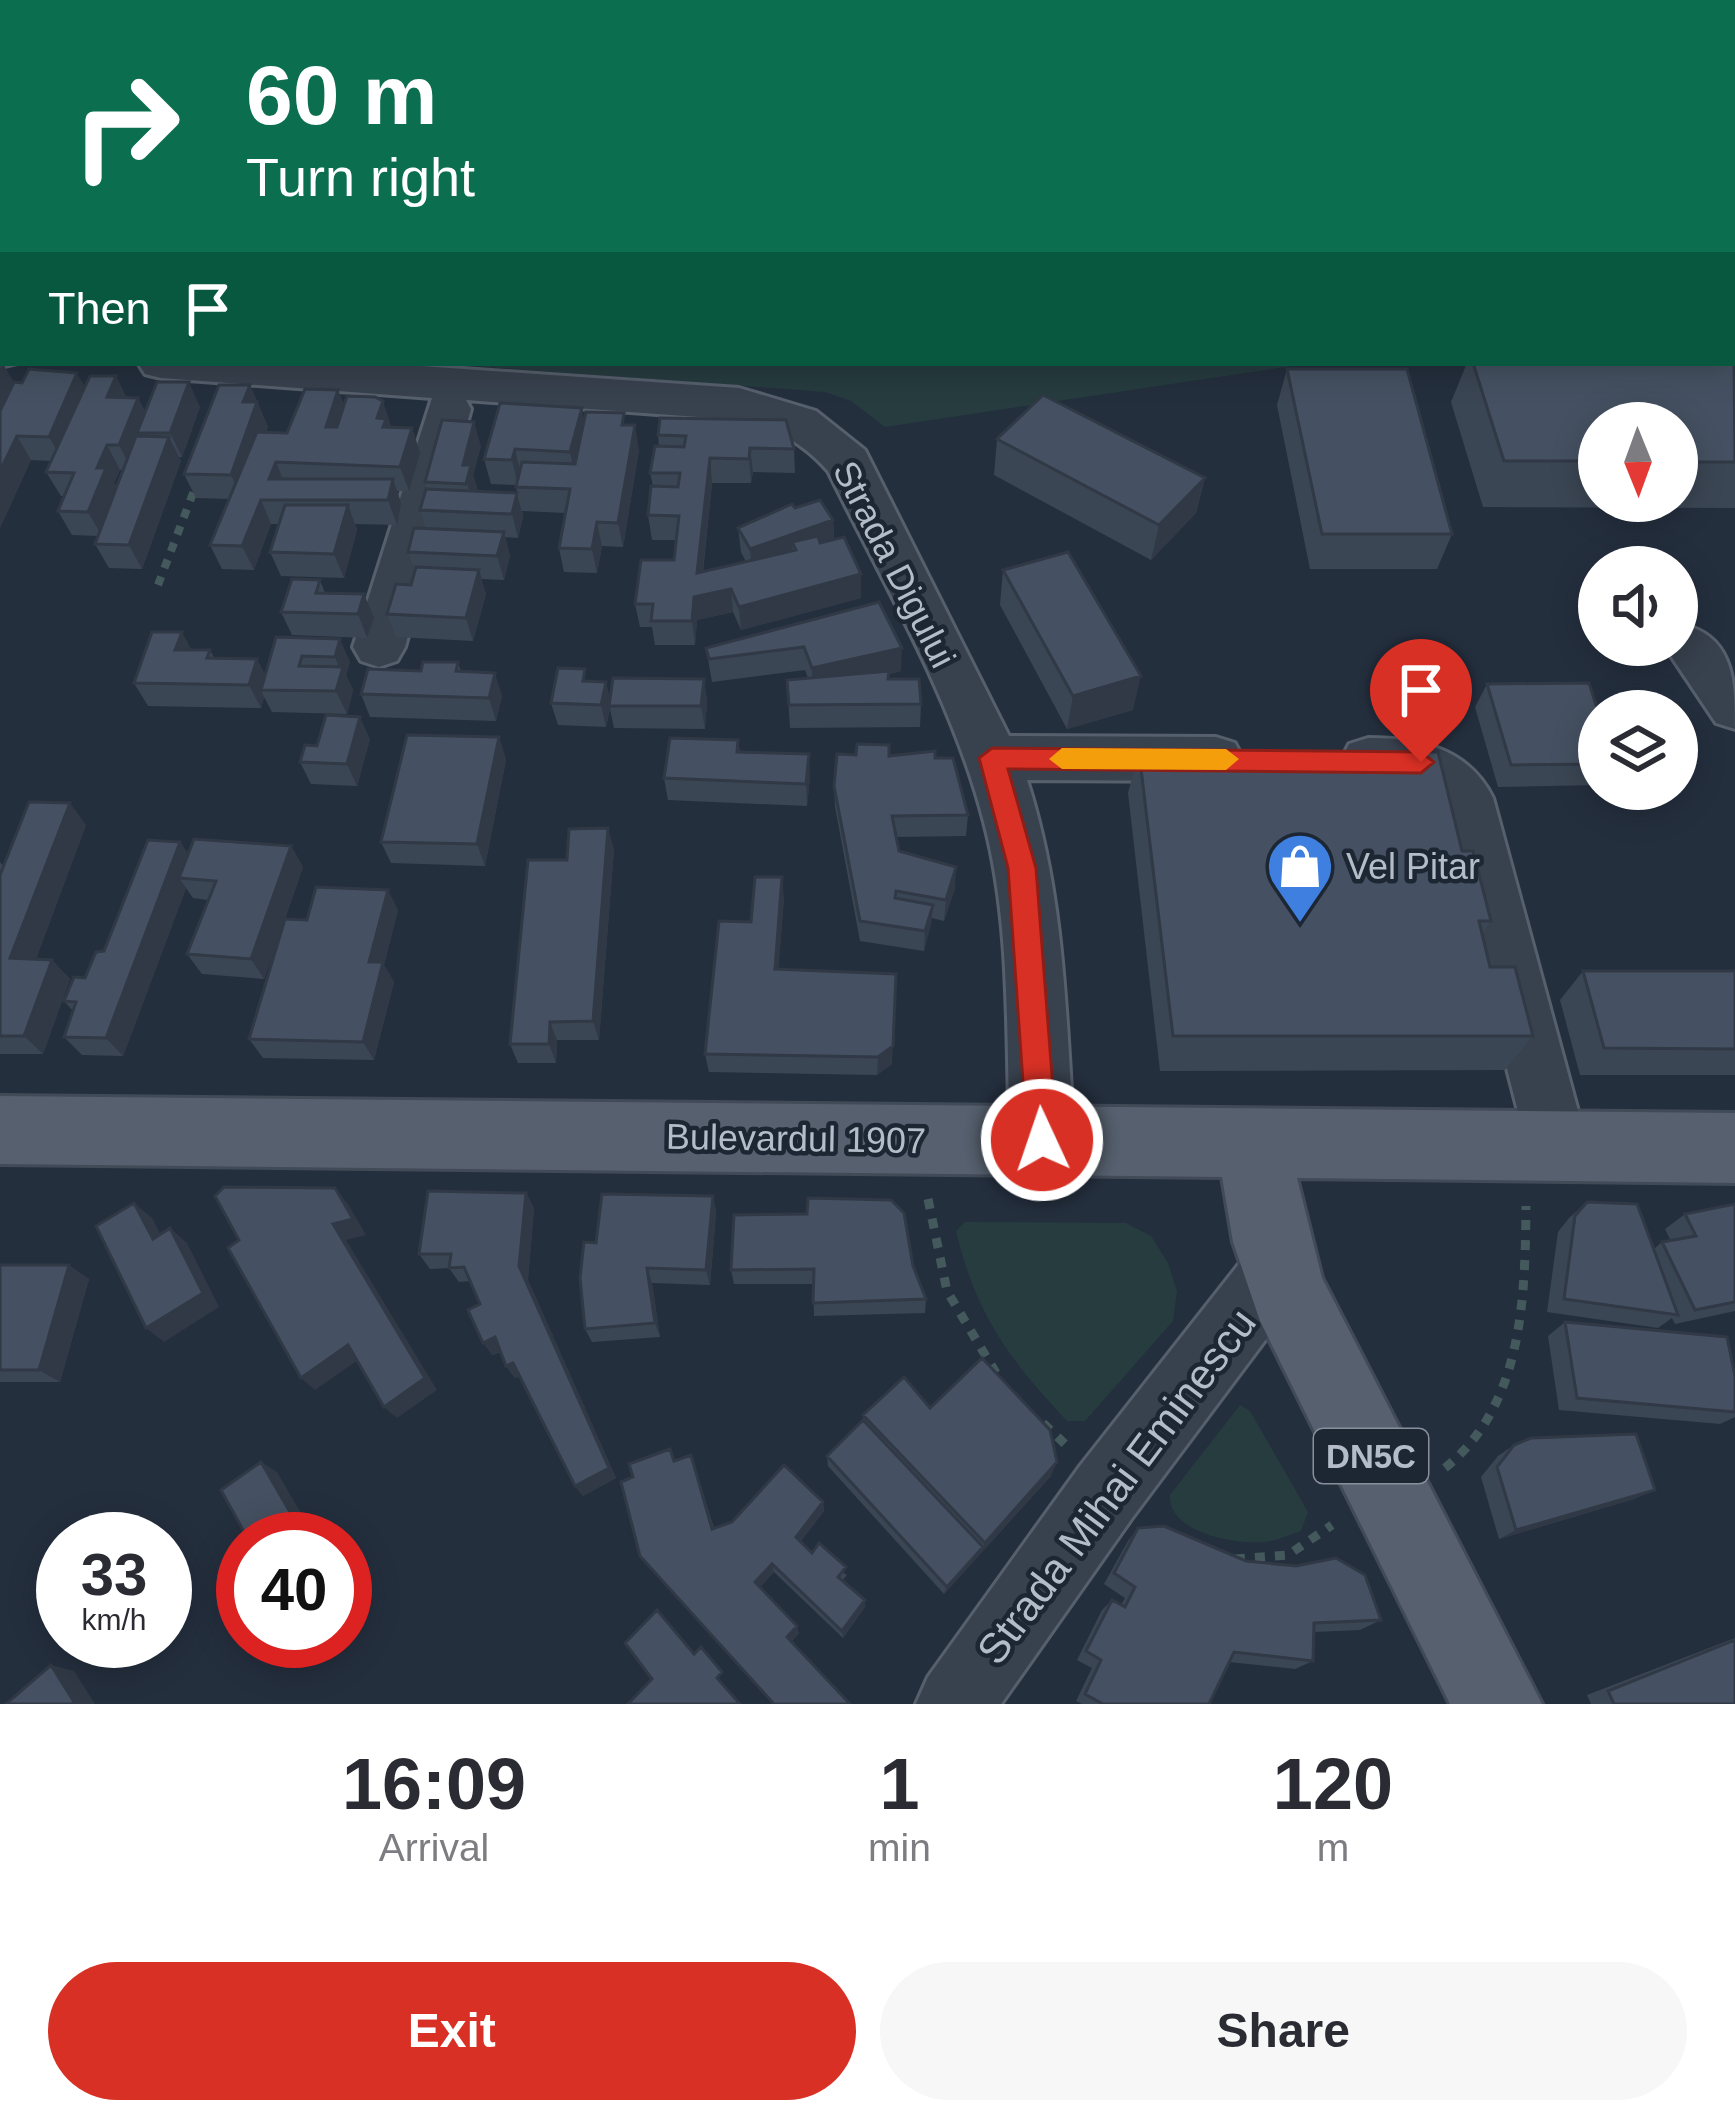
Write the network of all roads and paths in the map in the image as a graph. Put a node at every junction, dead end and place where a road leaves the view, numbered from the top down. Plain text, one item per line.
1 (202, 366) edge
2 (455, 384) junction
3 (200, 477) edge
4 (158, 585) dead end
5 (379, 647) dead end
6 (1698, 657) edge
7 (1735, 708) edge
8 (992, 758) junction
9 (0, 1130) edge
10 (1042, 1140) junction
11 (1253, 1144) junction
12 (1735, 1148) edge
13 (1541, 1177) junction
14 (928, 1199) dead end
15 (1278, 1268) junction
16 (1001, 1379) edge
17 (1028, 1409) edge
18 (1080, 1459) dead end
19 (1430, 1477) dead end
20 (1332, 1525) dead end
21 (1213, 1553) edge
22 (955, 1704) edge
23 (1497, 1704) edge

1 - 2 street, Strada Digului
2 - 5 street
2 - 8 street, Strada Digului
3 - 4 path
6 - 7 street
8 - 10 street, Strada Digului
8 - 13 street
9 - 10 main road, Bulevardul 1907
10 - 11 main road, Bulevardul 1907
11 - 13 main road, Bulevardul 1907
11 - 15 main road, DN5C
12 - 13 main road, Bulevardul 1907
13 - 19 path
14 - 16 path
15 - 22 street, Strada Mihai Eminescu
15 - 23 main road, DN5C
17 - 18 path
20 - 21 path

